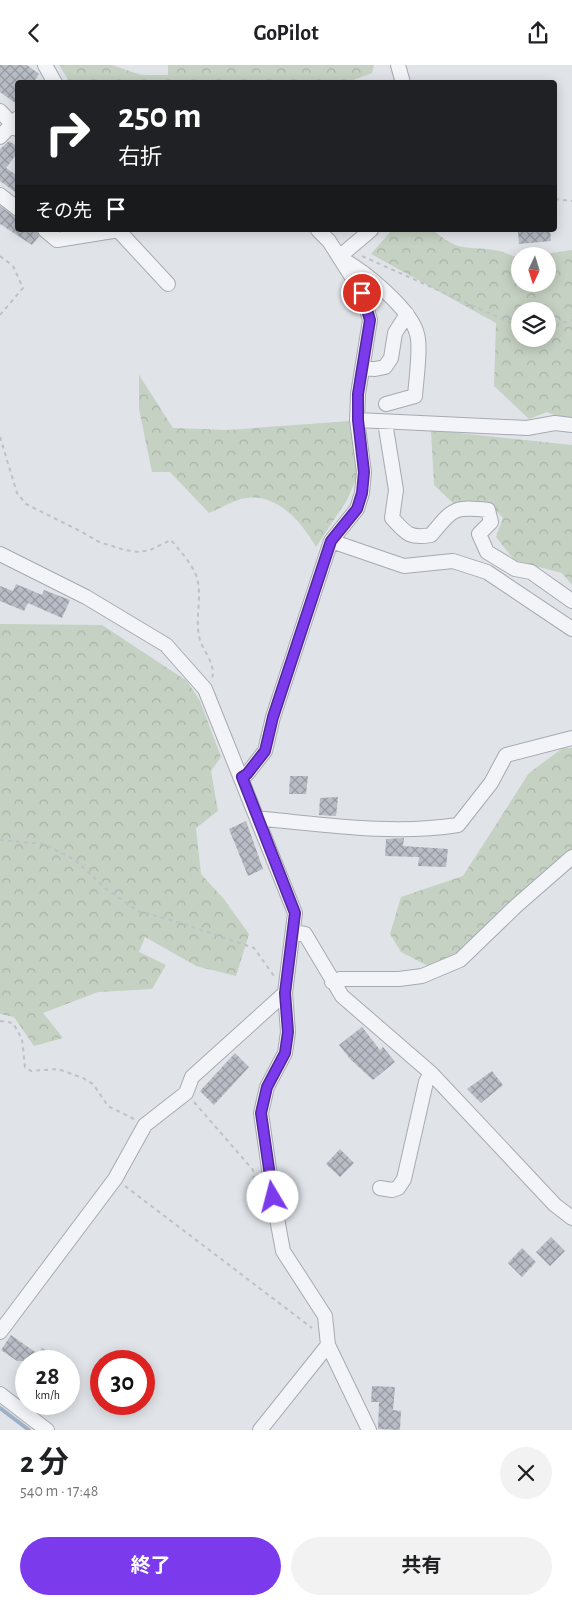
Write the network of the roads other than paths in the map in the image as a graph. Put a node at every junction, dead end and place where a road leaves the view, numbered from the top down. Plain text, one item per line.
1 (45, 65) edge
2 (398, 65) edge
3 (53, 80) edge
4 (402, 80) edge
5 (0, 111) edge
6 (15, 123) edge
7 (15, 125) edge
8 (0, 137) edge
9 (0, 195) edge
10 (15, 207) edge
11 (48, 232) edge
12 (104, 232) edge
13 (120, 232) edge
14 (320, 232) edge
15 (369, 232) edge
16 (340, 257) junction
17 (168, 284) dead end
18 (407, 314) junction
19 (364, 368) junction
20 (386, 404) dead end
21 (358, 420) junction
22 (385, 422) junction
23 (572, 425) edge
24 (331, 541) junction
25 (0, 554) edge
26 (572, 601) edge
27 (572, 629) edge
28 (572, 738) edge
29 (242, 777) junction
30 (258, 821) junction
31 (572, 857) edge
32 (293, 932) junction
33 (332, 982) junction
34 (285, 993) junction
35 (431, 1073) junction
36 (380, 1188) dead end
37 (572, 1218) edge
38 (0, 1332) edge
39 (327, 1339) junction
40 (0, 1394) edge
41 (47, 1430) edge
42 (260, 1430) edge
43 (369, 1430) edge

1 - 3 street
2 - 4 street
5 - 6 street
7 - 8 street
9 - 10 street
11 - 12 street
13 - 17 street
14 - 16 street
15 - 16 street
16 - 18 street
16 - 19 street
18 - 19 street
18 - 20 street
19 - 21 street
21 - 22 street
21 - 24 street
22 - 23 street
22 - 26 street
24 - 27 street
24 - 29 street
25 - 29 street
28 - 30 street
29 - 30 street
30 - 32 street
31 - 33 street
32 - 33 street
32 - 34 street
33 - 35 street
34 - 38 street
34 - 39 street
35 - 36 street
35 - 37 street
39 - 42 street
39 - 43 street
40 - 41 street

